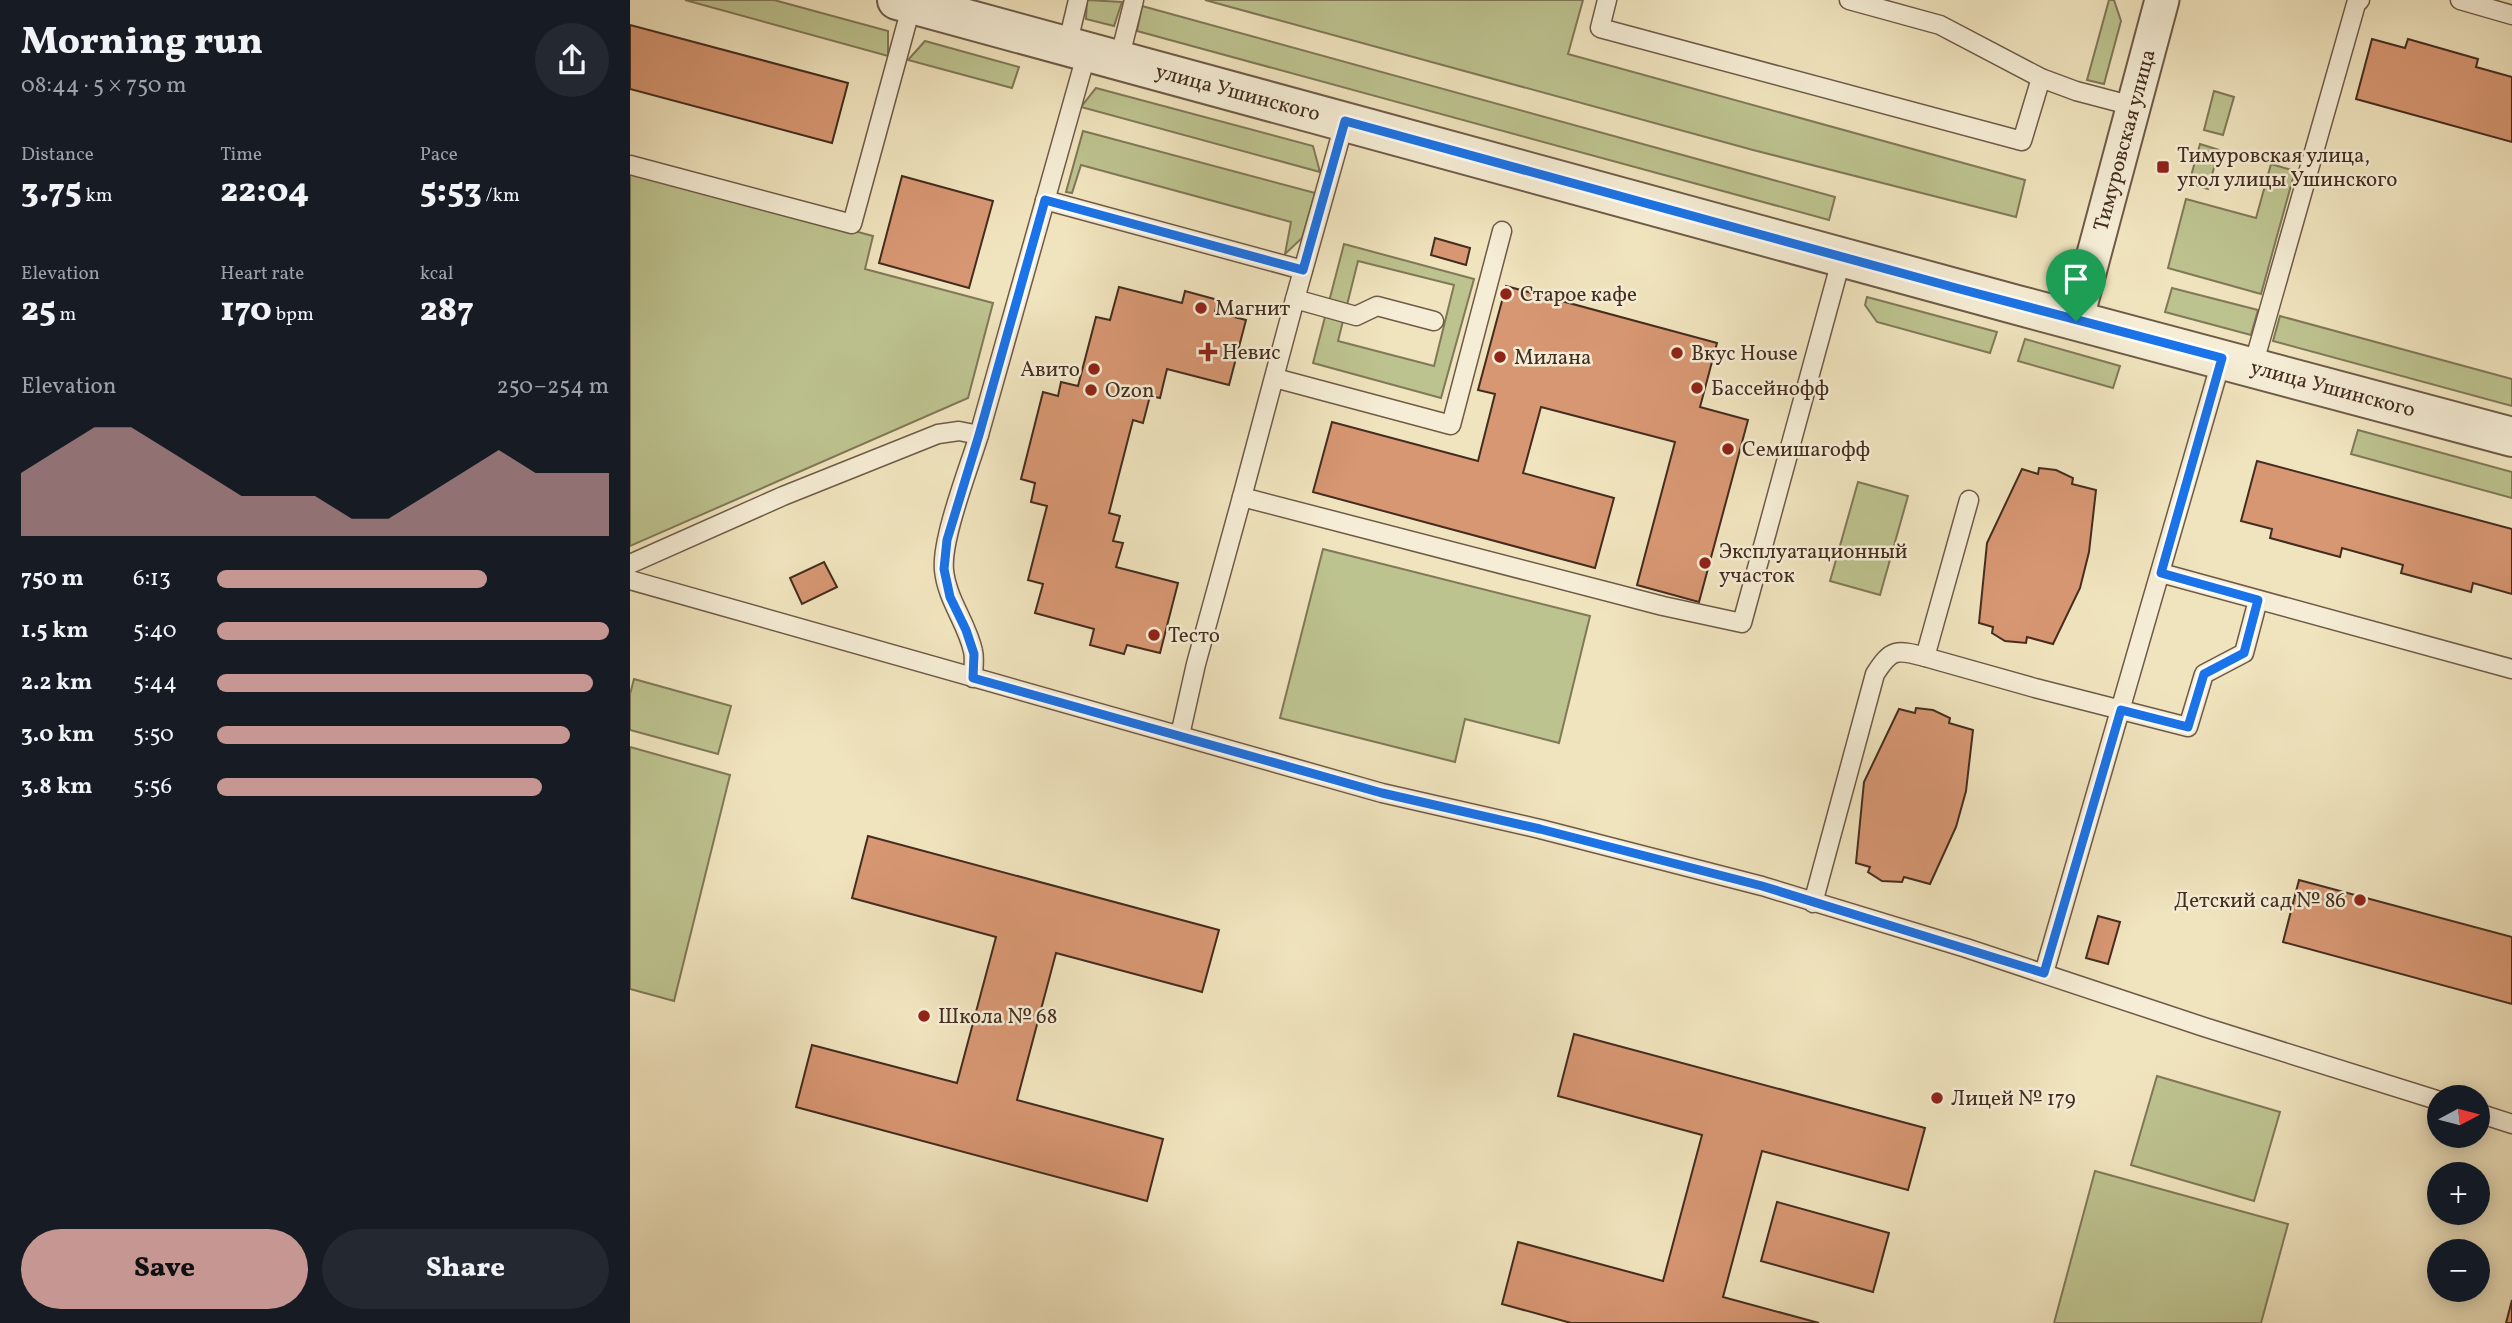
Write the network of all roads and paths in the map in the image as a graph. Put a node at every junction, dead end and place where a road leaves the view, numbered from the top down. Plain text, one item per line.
1 (1078, 0) edge
2 (1135, 0) edge
3 (1607, 0) edge
4 (1849, 0) edge
5 (2162, 0) edge
6 (2360, 0) edge
7 (2460, 0) edge
8 (904, 2) edge
9 (2512, 15) edge
10 (1091, 53) junction
11 (2041, 78) junction
12 (2133, 106) junction
13 (1345, 121) junction
14 (630, 165) edge
15 (1045, 200) junction
16 (1502, 231) dead end
17 (1842, 257) junction
18 (1303, 270) junction
19 (1294, 299) junction
20 (1434, 321) dead end
21 (2076, 321) junction
22 (2238, 362) junction
23 (1275, 378) junction
24 (979, 435) junction
25 (2512, 437) edge
26 (1242, 497) junction
27 (1969, 500) dead end
28 (630, 564) edge
29 (2161, 573) junction
30 (630, 580) edge
31 (2258, 600) junction
32 (1925, 657) junction
33 (2512, 669) edge
34 (973, 678) junction
35 (2121, 710) junction
36 (1180, 735) junction
37 (1813, 903) junction
38 (2044, 973) junction
39 (2427, 1097) edge
40 (2490, 1117) edge
41 (2512, 1124) edge

1 - 10 lane
2 - 10 lane
3 - 11 lane
4 - 11 lane
5 - 12 street, Тимуровская улица
6 - 22 lane
7 - 9 lane
8 - 10 street, улица Ушинского
8 - 14 lane
10 - 13 street, улица Ушинского
10 - 15 lane
11 - 12 lane
12 - 21 street, Тимуровская улица
13 - 17 street, улица Ушинского
13 - 18 lane
15 - 18 lane
15 - 24 lane
16 - 23 lane
17 - 21 street, улица Ушинского
17 - 26 lane
18 - 19 lane
19 - 20 lane
19 - 23 lane
21 - 22 street, улица Ушинского
22 - 25 street, улица Ушинского
22 - 29 lane
23 - 26 lane
24 - 28 lane
24 - 34 lane
26 - 36 lane
27 - 32 lane
29 - 31 lane
29 - 35 lane
30 - 34 lane
31 - 33 lane
31 - 35 lane
32 - 35 lane
32 - 37 lane
34 - 36 lane
35 - 38 lane
36 - 37 lane
37 - 38 lane
38 - 39 lane
40 - 41 lane

